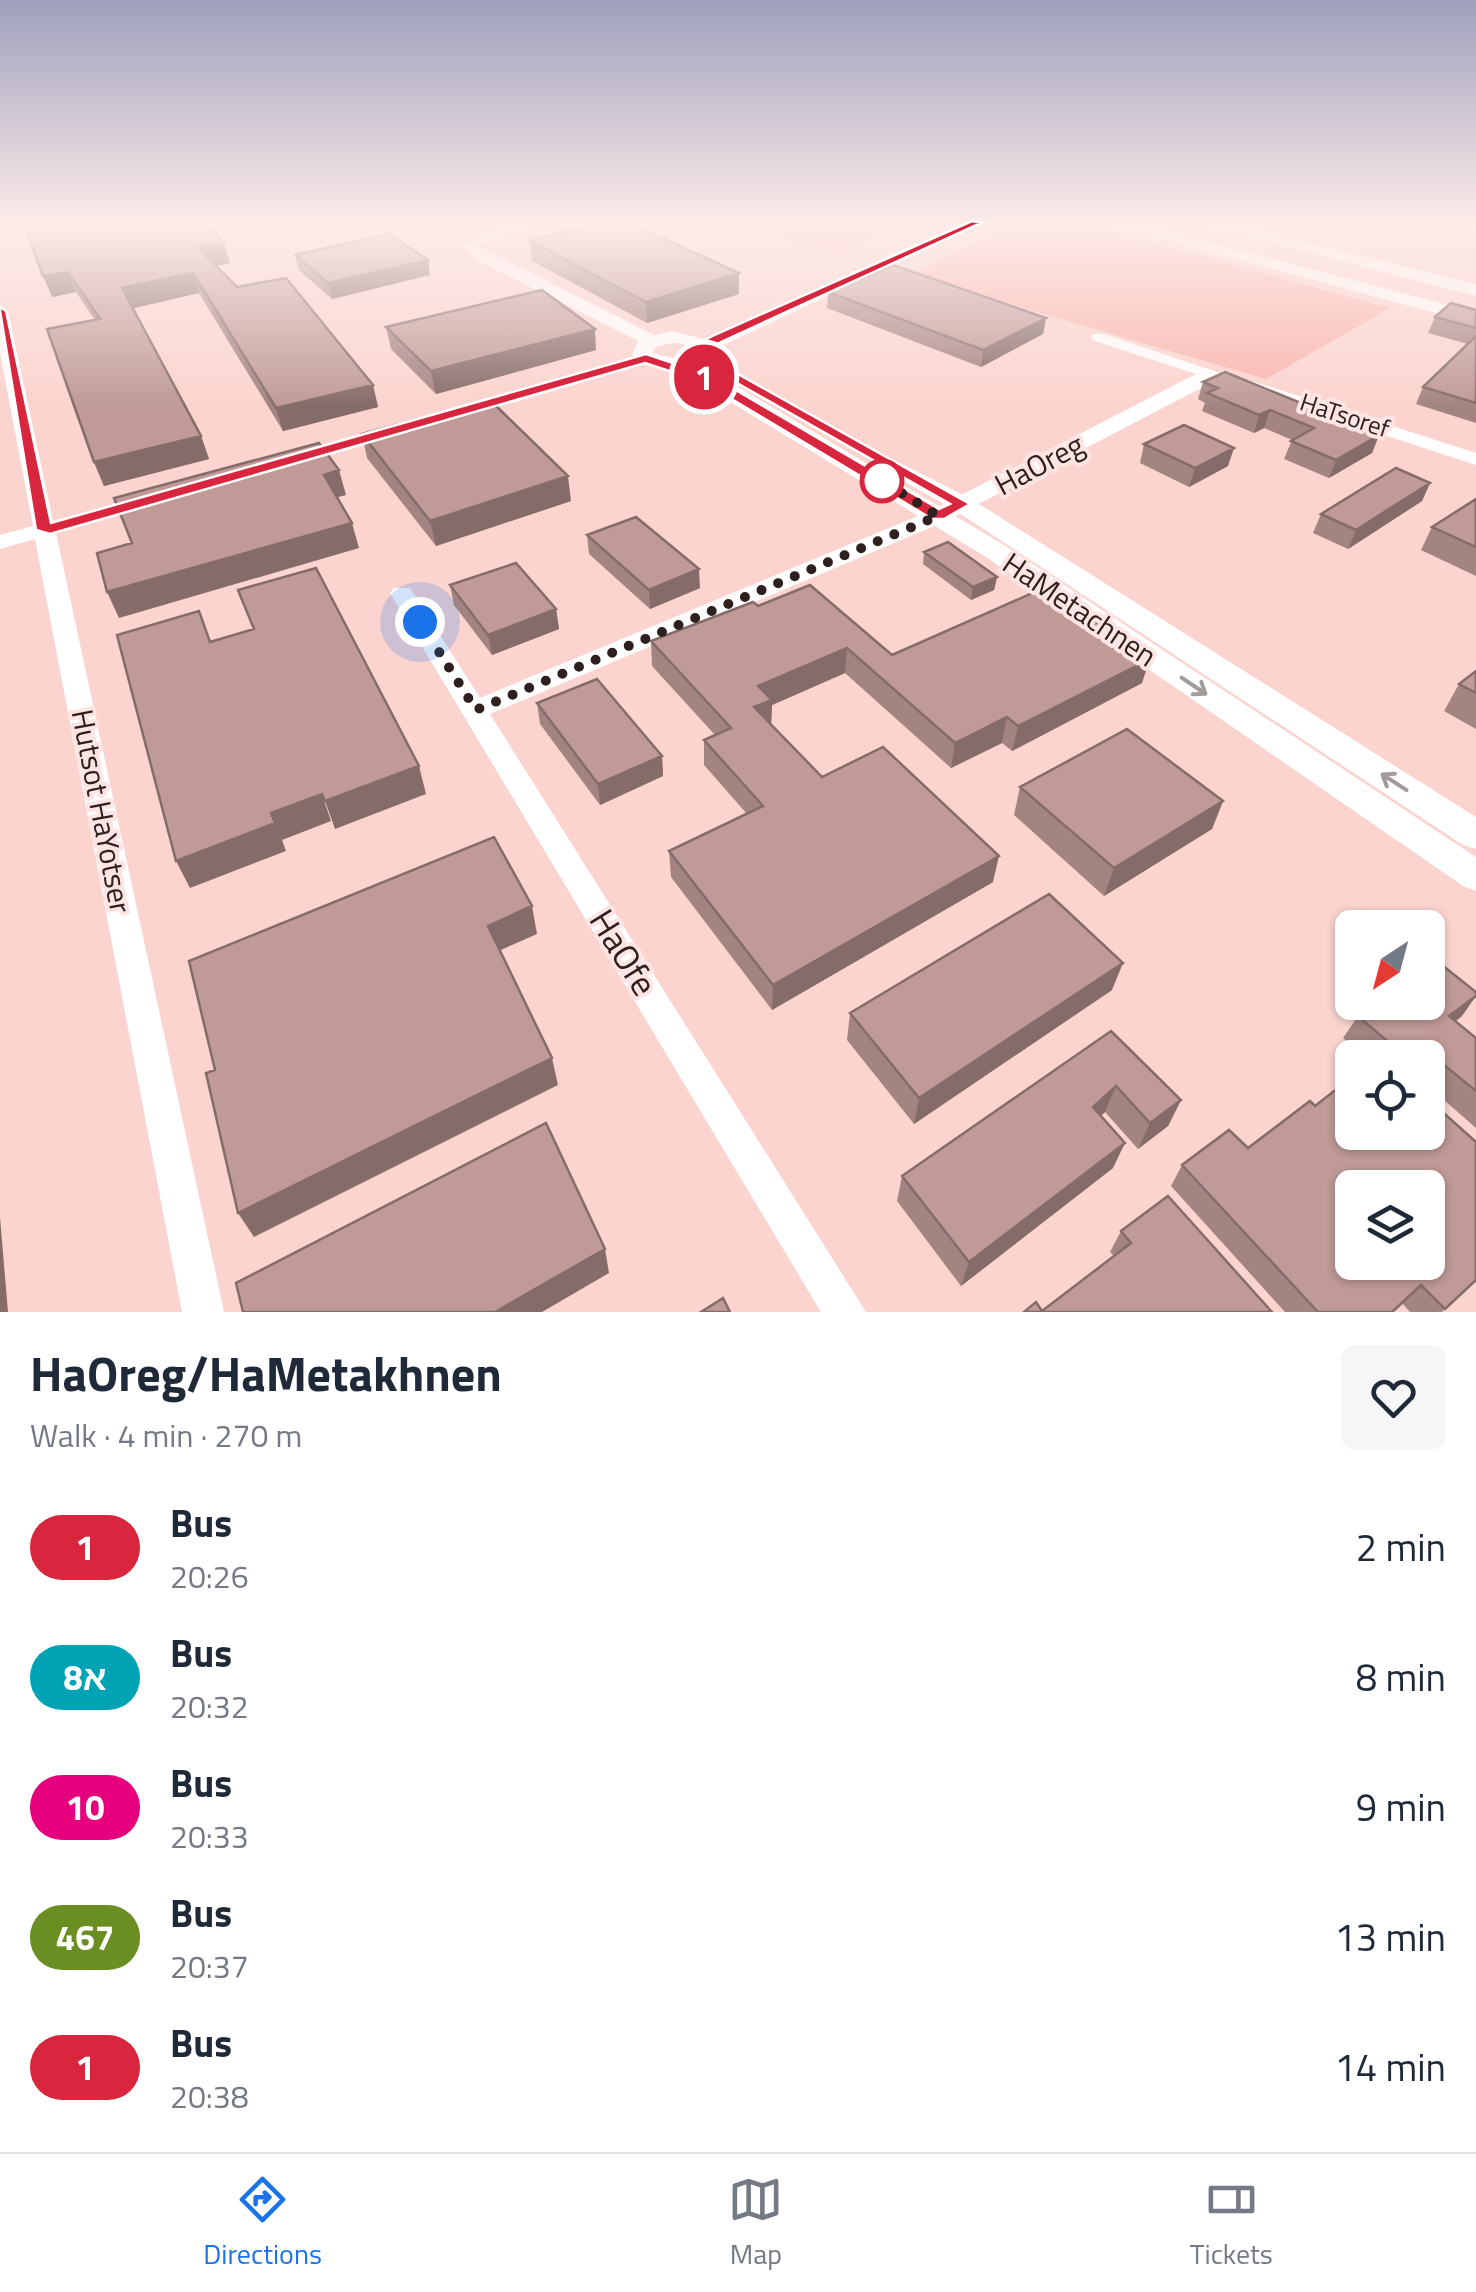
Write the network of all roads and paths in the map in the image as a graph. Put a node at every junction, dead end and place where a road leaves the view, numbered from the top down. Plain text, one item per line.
1 (532, 284) edge
2 (814, 284) edge
3 (845, 284) edge
4 (1347, 284) edge
5 (0, 311) edge
6 (1476, 318) edge
7 (1098, 337) dead end
8 (682, 338) junction
9 (649, 349) junction
10 (701, 352) junction
11 (672, 364) junction
12 (1211, 374) junction
13 (1476, 458) edge
14 (270, 466) edge
15 (176, 493) edge
16 (950, 510) junction
17 (44, 530) junction
18 (0, 542) edge
19 (402, 593) dead end
20 (476, 710) junction
21 (1476, 835) edge
22 (1476, 876) edge
23 (203, 1312) edge
24 (845, 1312) edge

1 - 9 street
2 - 8 street
3 - 10 street
4 - 6 main road
5 - 17 street, Hutsot HaYotser
7 - 12 street, HaTsoref
8 - 9 street
8 - 10 street, HaMetachnen
9 - 11 street
9 - 14 street
10 - 11 street
10 - 16 street, HaMetachnen
11 - 16 street, HaMetachnen
12 - 13 street, HaTsoref
12 - 16 street, HaOreg
15 - 17 street
16 - 20 street, HaOreg
21 -> 16 street, HaMetachnen
16 -> 22 street, HaMetachnen
17 - 18 street
17 - 23 street, Hutsot HaYotser
19 - 20 street, HaOfe
20 - 24 street, HaOfe

